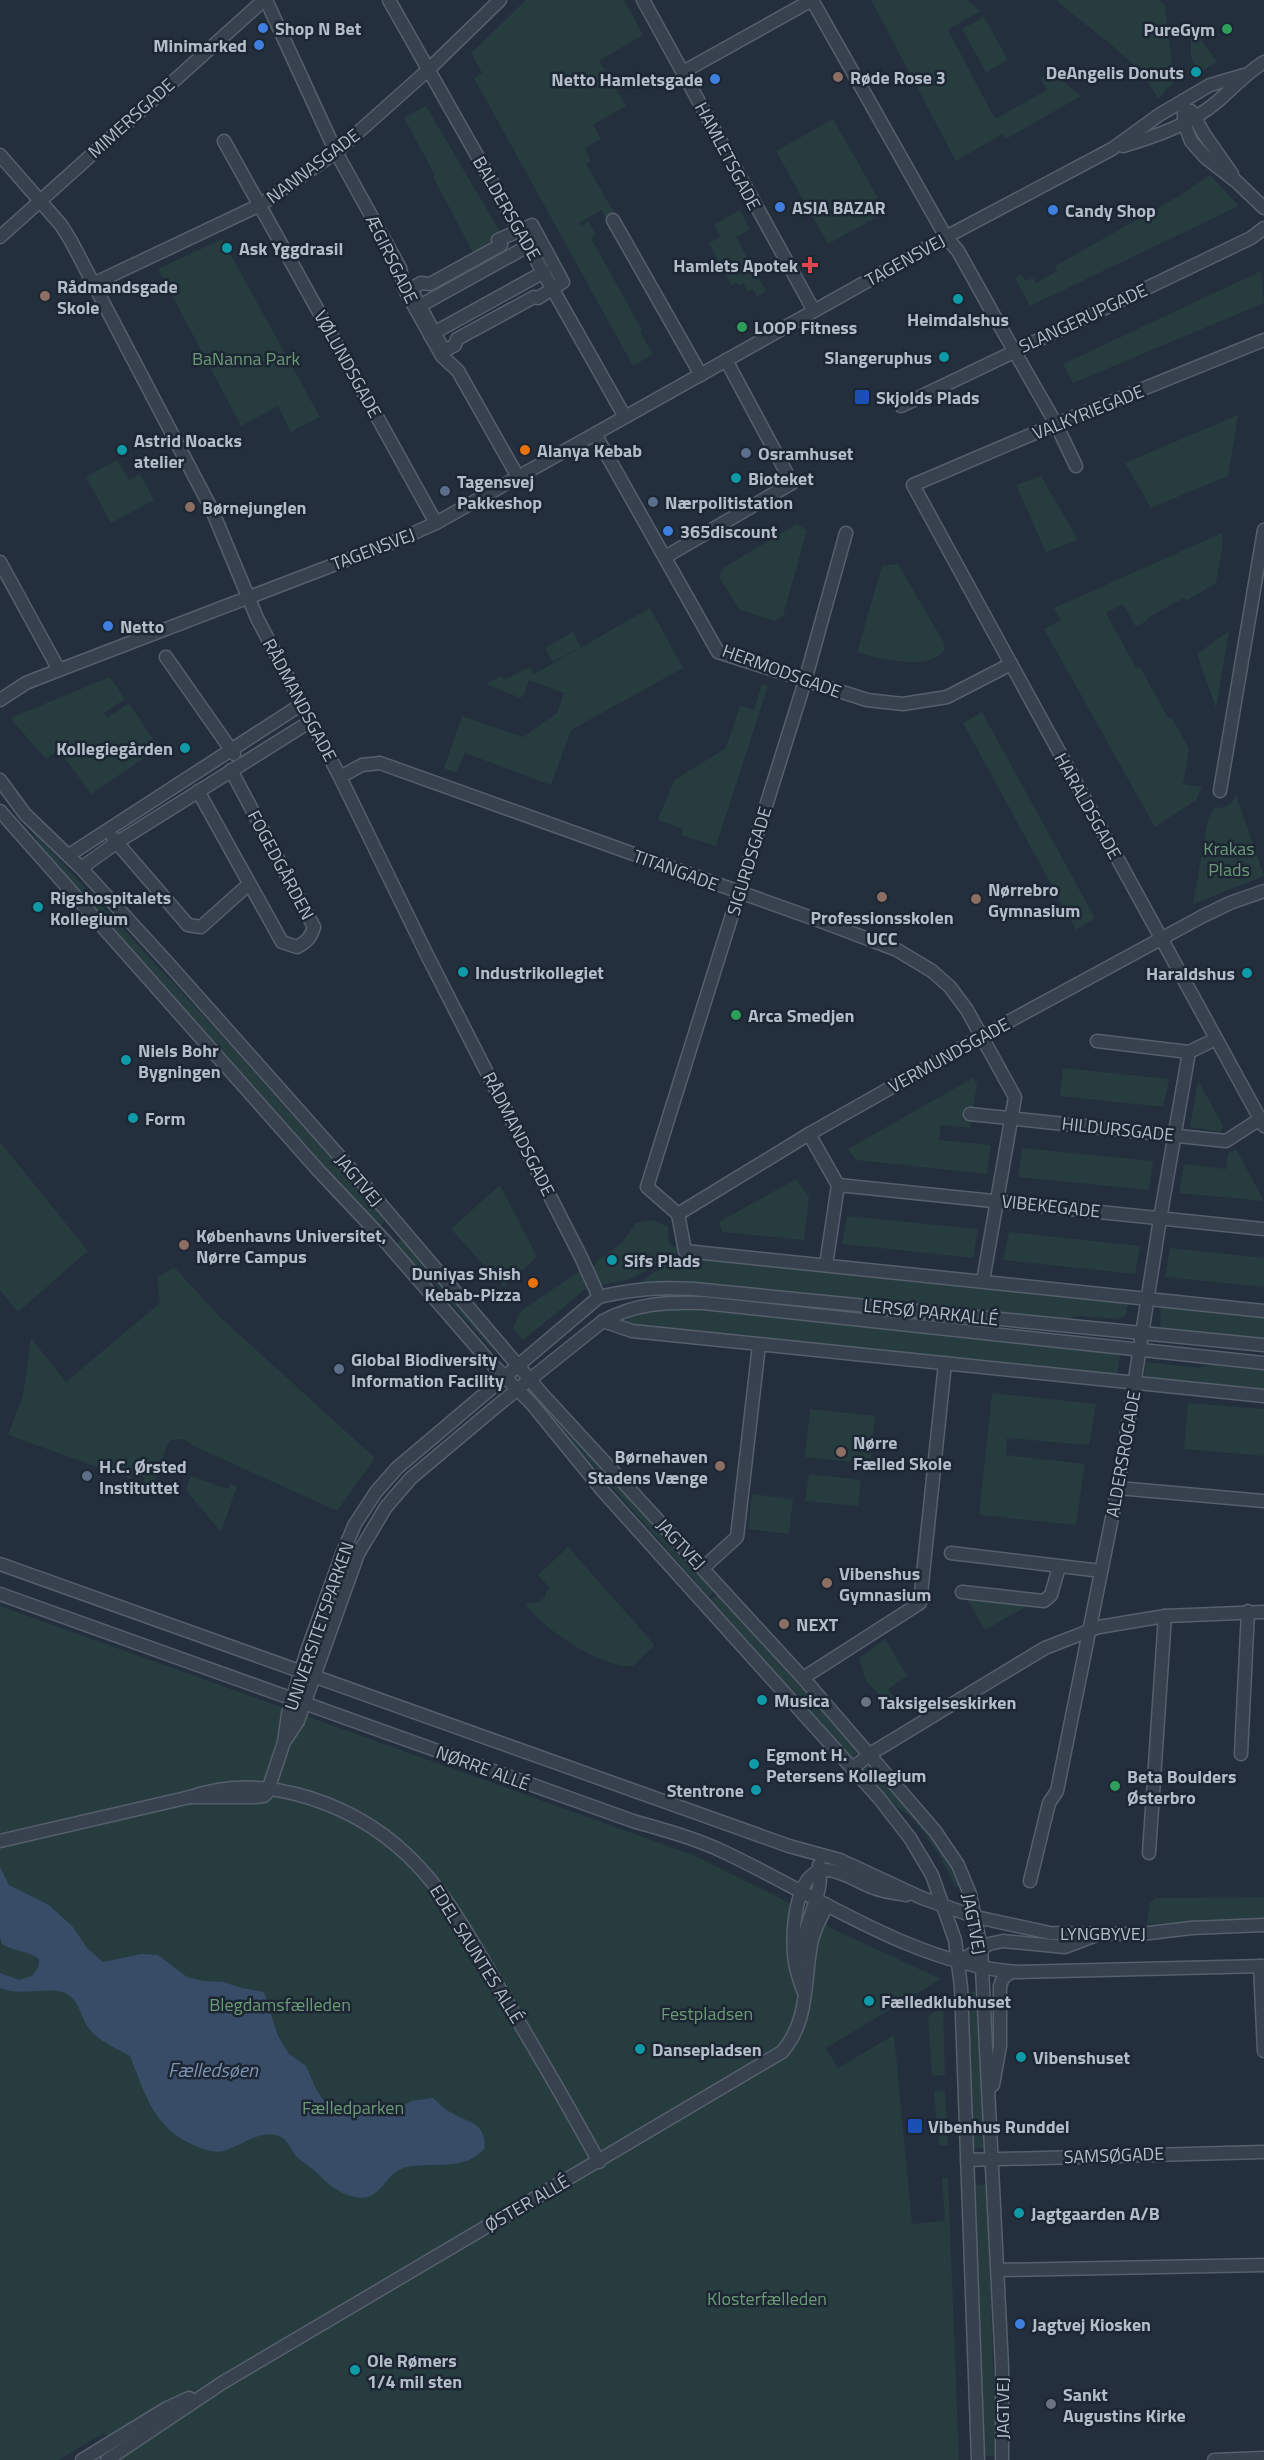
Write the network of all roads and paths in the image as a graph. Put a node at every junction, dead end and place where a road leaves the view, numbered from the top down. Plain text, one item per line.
1 (265, 0) edge
2 (389, 0) edge
3 (500, 0) edge
4 (643, 0) edge
5 (812, 0) edge
6 (1264, 62) edge
7 (428, 70) junction
8 (683, 72) junction
9 (1244, 75) junction
10 (1184, 100) junction
11 (1189, 119) junction
12 (224, 141) dead end
13 (1112, 149) junction
14 (336, 152) junction
15 (0, 155) edge
16 (39, 201) junction
17 (260, 205) junction
18 (1264, 208) edge
19 (613, 220) dead end
20 (1264, 228) edge
21 (518, 229) junction
22 (0, 237) edge
23 (946, 237) junction
24 (528, 246) junction
25 (544, 272) junction
26 (93, 284) junction
27 (553, 288) junction
28 (417, 307) junction
29 (814, 311) junction
30 (432, 334) junction
31 (1264, 340) edge
32 (1015, 350) junction
33 (726, 360) junction
34 (701, 375) junction
35 (901, 406) dead end
36 (625, 417) junction
37 (1056, 424) junction
38 (595, 434) junction
39 (1076, 466) dead end
40 (518, 477) junction
41 (913, 485) joint
42 (436, 523) junction
43 (1264, 530) edge
44 (846, 533) dead end
45 (665, 557) junction
46 (0, 562) edge
47 (248, 597) junction
48 (166, 657) dead end
49 (1011, 664) junction
50 (59, 670) junction
51 (805, 681) junction
52 (26, 683) junction
53 (0, 688) edge
54 (0, 700) edge
55 (302, 704) junction
56 (311, 721) junction
57 (231, 750) junction
58 (235, 766) junction
59 (340, 777) junction
60 (0, 780) edge
61 (198, 791) junction
62 (1220, 791) dead end
63 (0, 811) edge
64 (107, 829) junction
65 (116, 843) junction
66 (69, 855) junction
67 (81, 868) junction
68 (249, 884) junction
69 (1264, 891) edge
70 (740, 892) junction
71 (1161, 939) junction
72 (982, 1036) junction
73 (1216, 1039) junction
74 (1097, 1041) dead end
75 (1189, 1052) junction
76 (970, 1114) dead end
77 (1011, 1118) junction
78 (1262, 1122) edge
79 (809, 1134) junction
80 (1175, 1134) junction
81 (838, 1185) junction
82 (998, 1200) junction
83 (678, 1214) junction
84 (1160, 1218) junction
85 (1264, 1229) edge
86 (826, 1265) junction
87 (983, 1281) junction
88 (599, 1297) junction
89 (1147, 1299) junction
90 (1264, 1311) edge
91 (603, 1321) junction
92 (1142, 1333) junction
93 (759, 1345) junction
94 (1264, 1345) edge
95 (1140, 1351) junction
96 (945, 1363) junction
97 (1264, 1363) edge
98 (519, 1365) junction
99 (505, 1377) junction
100 (530, 1379) junction
101 (1135, 1384) junction
102 (518, 1389) junction
103 (1264, 1396) edge
104 (1118, 1488) junction
105 (1264, 1501) edge
106 (951, 1553) dead end
107 (0, 1564) edge
108 (1059, 1567) junction
109 (703, 1568) junction
110 (1101, 1571) junction
111 (963, 1593) dead end
112 (0, 1594) edge
113 (1248, 1611) junction
114 (1264, 1612) edge
115 (1165, 1616) junction
116 (1088, 1631) junction
117 (301, 1671) junction
118 (314, 1676) junction
119 (803, 1678) junction
120 (298, 1701) junction
121 (870, 1754) junction
122 (1241, 1754) dead end
123 (853, 1768) junction
124 (270, 1788) junction
125 (0, 1841) edge
126 (814, 1853) junction
127 (1149, 1853) dead end
128 (820, 1871) junction
129 (1030, 1881) dead end
130 (802, 1892) junction
131 (922, 1898) junction
132 (815, 1899) junction
133 (827, 1905) junction
134 (945, 1906) junction
135 (976, 1917) junction
136 (1264, 1925) edge
137 (1098, 1935) junction
138 (981, 1948) junction
139 (958, 1962) junction
140 (1262, 1966) edge
141 (982, 1968) junction
142 (1011, 1972) junction
143 (807, 1976) junction
144 (805, 2000) junction
145 (1264, 2051) edge
146 (990, 2104) junction
147 (1263, 2150) edge
148 (967, 2160) junction
149 (993, 2160) junction
150 (599, 2162) junction
151 (1264, 2265) edge
152 (998, 2270) junction
153 (222, 2383) junction
154 (1256, 2459) edge
155 (82, 2460) edge
156 (107, 2460) edge
157 (978, 2460) edge
158 (1002, 2460) edge
159 (1214, 2460) edge

1 - 14 street, ÆGIRSGADE
1 - 16 street, MIMERSGADE
2 - 7 street, BALDERSGADE
3 - 7 street, NANNASGADE
4 - 8 street, HAMLETSGADE
5 - 8 street
5 - 23 street
6 - 9 street, TAGENSVEJ
7 - 14 street, NANNASGADE
7 - 21 street, BALDERSGADE
8 - 29 street, HAMLETSGADE
9 - 10 street, TAGENSVEJ
9 - 11 street, TAGENSVEJ
10 - 11 street
10 - 13 street, TAGENSVEJ
11 - 13 street, TAGENSVEJ
11 - 18 street
12 - 17 street, VØLUNDSGADE
13 - 23 street, TAGENSVEJ
14 - 17 street, NANNASGADE
14 - 28 street, ÆGIRSGADE
15 - 16 street, RÅDMANDSGADE
16 - 22 street, MIMERSGADE
16 - 26 street, RÅDMANDSGADE
17 - 26 street, NANNASGADE
17 - 42 street, VØLUNDSGADE
19 - 34 street
20 - 32 street, SLANGERUPGADE
21 - 24 street, BALDERSGADE
21 - 27 street
21 - 28 street
23 - 29 street, TAGENSVEJ
23 - 32 street
24 - 25 street, BALDERSGADE
24 - 28 street
25 - 27 street, BALDERSGADE
25 - 30 street
26 - 47 street, RÅDMANDSGADE
27 - 30 street
27 - 36 street, BALDERSGADE
28 - 30 street, ÆGIRSGADE
29 - 33 street, TAGENSVEJ
30 - 40 street
31 - 37 street, VALKYRIEGADE
32 - 35 street, SLANGERUPGADE
32 - 37 street
33 - 34 street, TAGENSVEJ
33 - 45 street
34 - 36 street, TAGENSVEJ
36 - 38 street, TAGENSVEJ
37 - 39 street
37 - 41 street, VALKYRIEGADE
38 - 40 street, TAGENSVEJ
38 - 45 street, HERMODSGADE
40 - 42 street, TAGENSVEJ
41 - 49 street, HARALDSGADE
42 - 47 street, TAGENSVEJ
43 - 62 street
44 - 51 street, SIGURDSGADE
45 - 51 street, HERMODSGADE
46 - 50 street
47 - 50 street, TAGENSVEJ
47 - 55 street, RÅDMANDSGADE
48 - 57 street
49 - 51 street, HERMODSGADE
49 - 71 street, HARALDSGADE
50 - 52 street, TAGENSVEJ
51 - 70 street, SIGURDSGADE
52 - 53 street, TAGENSVEJ
52 - 54 street, TAGENSVEJ
55 - 56 street, RÅDMANDSGADE
55 - 57 street
56 - 58 street
56 - 59 street, RÅDMANDSGADE
57 - 58 street
57 - 64 street
58 - 61 street
58 - 68 street, FOGEDGÅRDEN
59 - 70 street, TITANGADE
59 - 88 street, RÅDMANDSGADE
60 - 66 street, JAGTVEJ
61 - 65 street
61 - 68 street, FOGEDGÅRDEN
63 - 99 street, JAGTVEJ
64 - 65 street, FOGEDGÅRDEN
64 - 66 street
65 - 67 street
65 - 68 street, FOGEDGÅRDEN
66 - 67 street, JAGTVEJ
67 - 98 street, JAGTVEJ
69 - 71 street, VERMUNDSGADE
70 - 72 street, TITANGADE
70 - 83 street, SIGURDSGADE
71 - 72 street, VERMUNDSGADE
71 - 73 street, HARALDSGADE
72 - 77 street, TITANGADE
72 - 79 street, VERMUNDSGADE
73 - 75 street
73 - 78 street, HARALDSGADE
74 - 75 street
75 - 80 street, ALDERSROGADE
76 - 77 street, HILDURSGADE
77 - 80 street, HILDURSGADE
77 - 82 street, TITANGADE
78 - 80 street, HILDURSGADE
79 - 81 street
79 - 83 street, VERMUNDSGADE
80 - 84 street, ALDERSROGADE
81 - 82 street, VIBEKEGADE
81 - 86 street
82 - 84 street, VIBEKEGADE
82 - 87 street, TITANGADE
83 - 86 street, LERSØ PARKALLÉ
84 - 85 street, VIBEKEGADE
84 - 89 street, ALDERSROGADE
86 - 87 street, LERSØ PARKALLÉ
87 - 89 street, LERSØ PARKALLÉ
88 - 92 street, LERSØ PARKALLÉ
88 - 98 street, LERSØ PARKALLÉ
89 - 90 street, LERSØ PARKALLÉ
89 - 92 street, ALDERSROGADE
91 - 93 street
91 - 95 street, LERSØ PARKALLÉ
91 - 100 street, LERSØ PARKALLÉ
92 - 94 street, LERSØ PARKALLÉ
92 - 95 street, ALDERSROGADE
93 - 96 street
93 - 109 street
95 - 97 street, LERSØ PARKALLÉ
95 - 101 street, ALDERSROGADE
96 - 101 street
96 - 119 street
98 - 99 street, UNIVERSITETSPARKEN
98 - 100 street, JAGTVEJ
99 - 102 street, JAGTVEJ
99 - 117 street, UNIVERSITETSPARKEN
100 - 102 street, UNIVERSITETSPARKEN
100 - 109 street, JAGTVEJ
101 - 103 street
101 - 104 street, ALDERSROGADE
102 - 118 street, UNIVERSITETSPARKEN
102 - 123 street, JAGTVEJ
104 - 105 street
104 - 110 street, ALDERSROGADE
106 - 108 street
107 - 117 street, NØRRE ALLÉ
108 - 110 street
108 - 111 street
109 - 119 street, JAGTVEJ
110 - 116 street, ALDERSROGADE
112 - 120 street, NØRRE ALLÉ
113 - 114 street
113 - 115 street
113 - 122 street
115 - 116 street
115 - 127 street
116 - 121 street
116 - 129 street, ALDERSROGADE
117 - 118 street, NØRRE ALLÉ
117 - 120 street, UNIVERSITETSPARKEN
118 - 120 street, UNIVERSITETSPARKEN
118 - 126 street, NØRRE ALLÉ
119 - 121 street, JAGTVEJ
120 - 124 street, UNIVERSITETSPARKEN
120 - 130 street, NØRRE ALLÉ
121 - 123 street
121 - 135 street, JAGTVEJ
123 - 134 street, JAGTVEJ
124 - 125 street, EDEL SAUNTES ALLÉ
124 - 150 street, EDEL SAUNTES ALLÉ
126 - 128 street
126 - 131 street, NØRRE ALLÉ
128 - 130 street
128 - 131 street
128 - 132 street
130 - 132 street, NØRRE ALLÉ
130 - 144 street
131 - 134 street, NØRRE ALLÉ
132 - 133 street, NØRRE ALLÉ
132 - 143 street
133 - 139 street, NØRRE ALLÉ
133 - 143 street
134 - 135 street, LYNGBYVEJ
134 - 139 street, JAGTVEJ
135 - 137 street, LYNGBYVEJ
135 - 138 street, JAGTVEJ
136 - 137 street, LYNGBYVEJ
137 - 138 street
138 - 139 street
138 - 141 street, JAGTVEJ
139 - 141 street, LYNGBYVEJ
139 - 148 street, JAGTVEJ
140 - 142 street, LYNGBYVEJ
140 - 145 street
141 - 142 street, LYNGBYVEJ
141 - 146 street, JAGTVEJ
142 - 146 street
143 - 144 street, ØSTER ALLÉ
144 - 150 street, ØSTER ALLÉ
146 - 149 street, JAGTVEJ
147 - 149 street, SAMSØGADE
148 - 149 street, SAMSØGADE
148 - 157 street, JAGTVEJ
149 - 152 street, JAGTVEJ
150 - 153 street, ØSTER ALLÉ
151 - 152 street
152 - 158 street, JAGTVEJ
153 - 155 street, ØSTER ALLÉ
153 - 156 street, ØSTER ALLÉ
154 - 159 street

